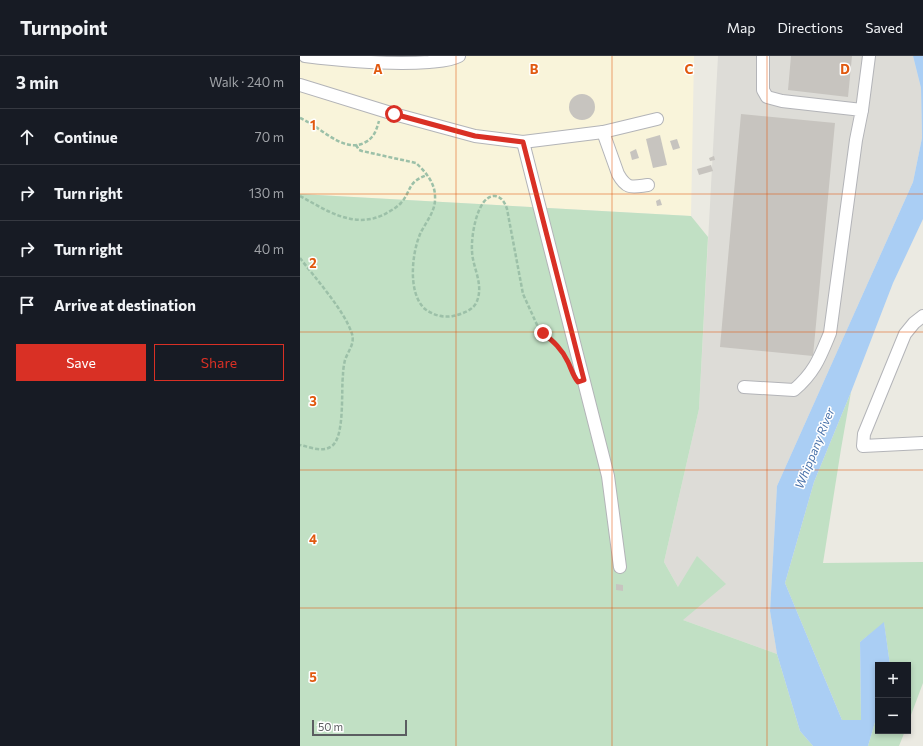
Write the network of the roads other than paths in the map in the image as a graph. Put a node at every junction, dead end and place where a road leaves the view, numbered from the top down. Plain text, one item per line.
1 (305, 56) edge
2 (459, 56) edge
3 (763, 56) edge
4 (869, 56) edge
5 (300, 85) edge
6 (862, 110) junction
7 (656, 119) dead end
8 (603, 132) junction
9 (523, 142) junction
10 (648, 185) dead end
11 (923, 316) edge
12 (744, 387) dead end
13 (923, 443) edge
14 (620, 567) dead end

1 - 2 lane
3 - 6 lane
4 - 6 lane
5 - 9 lane
6 - 12 lane
7 - 8 lane
8 - 9 lane
8 - 10 lane
9 - 14 lane
11 - 13 lane

